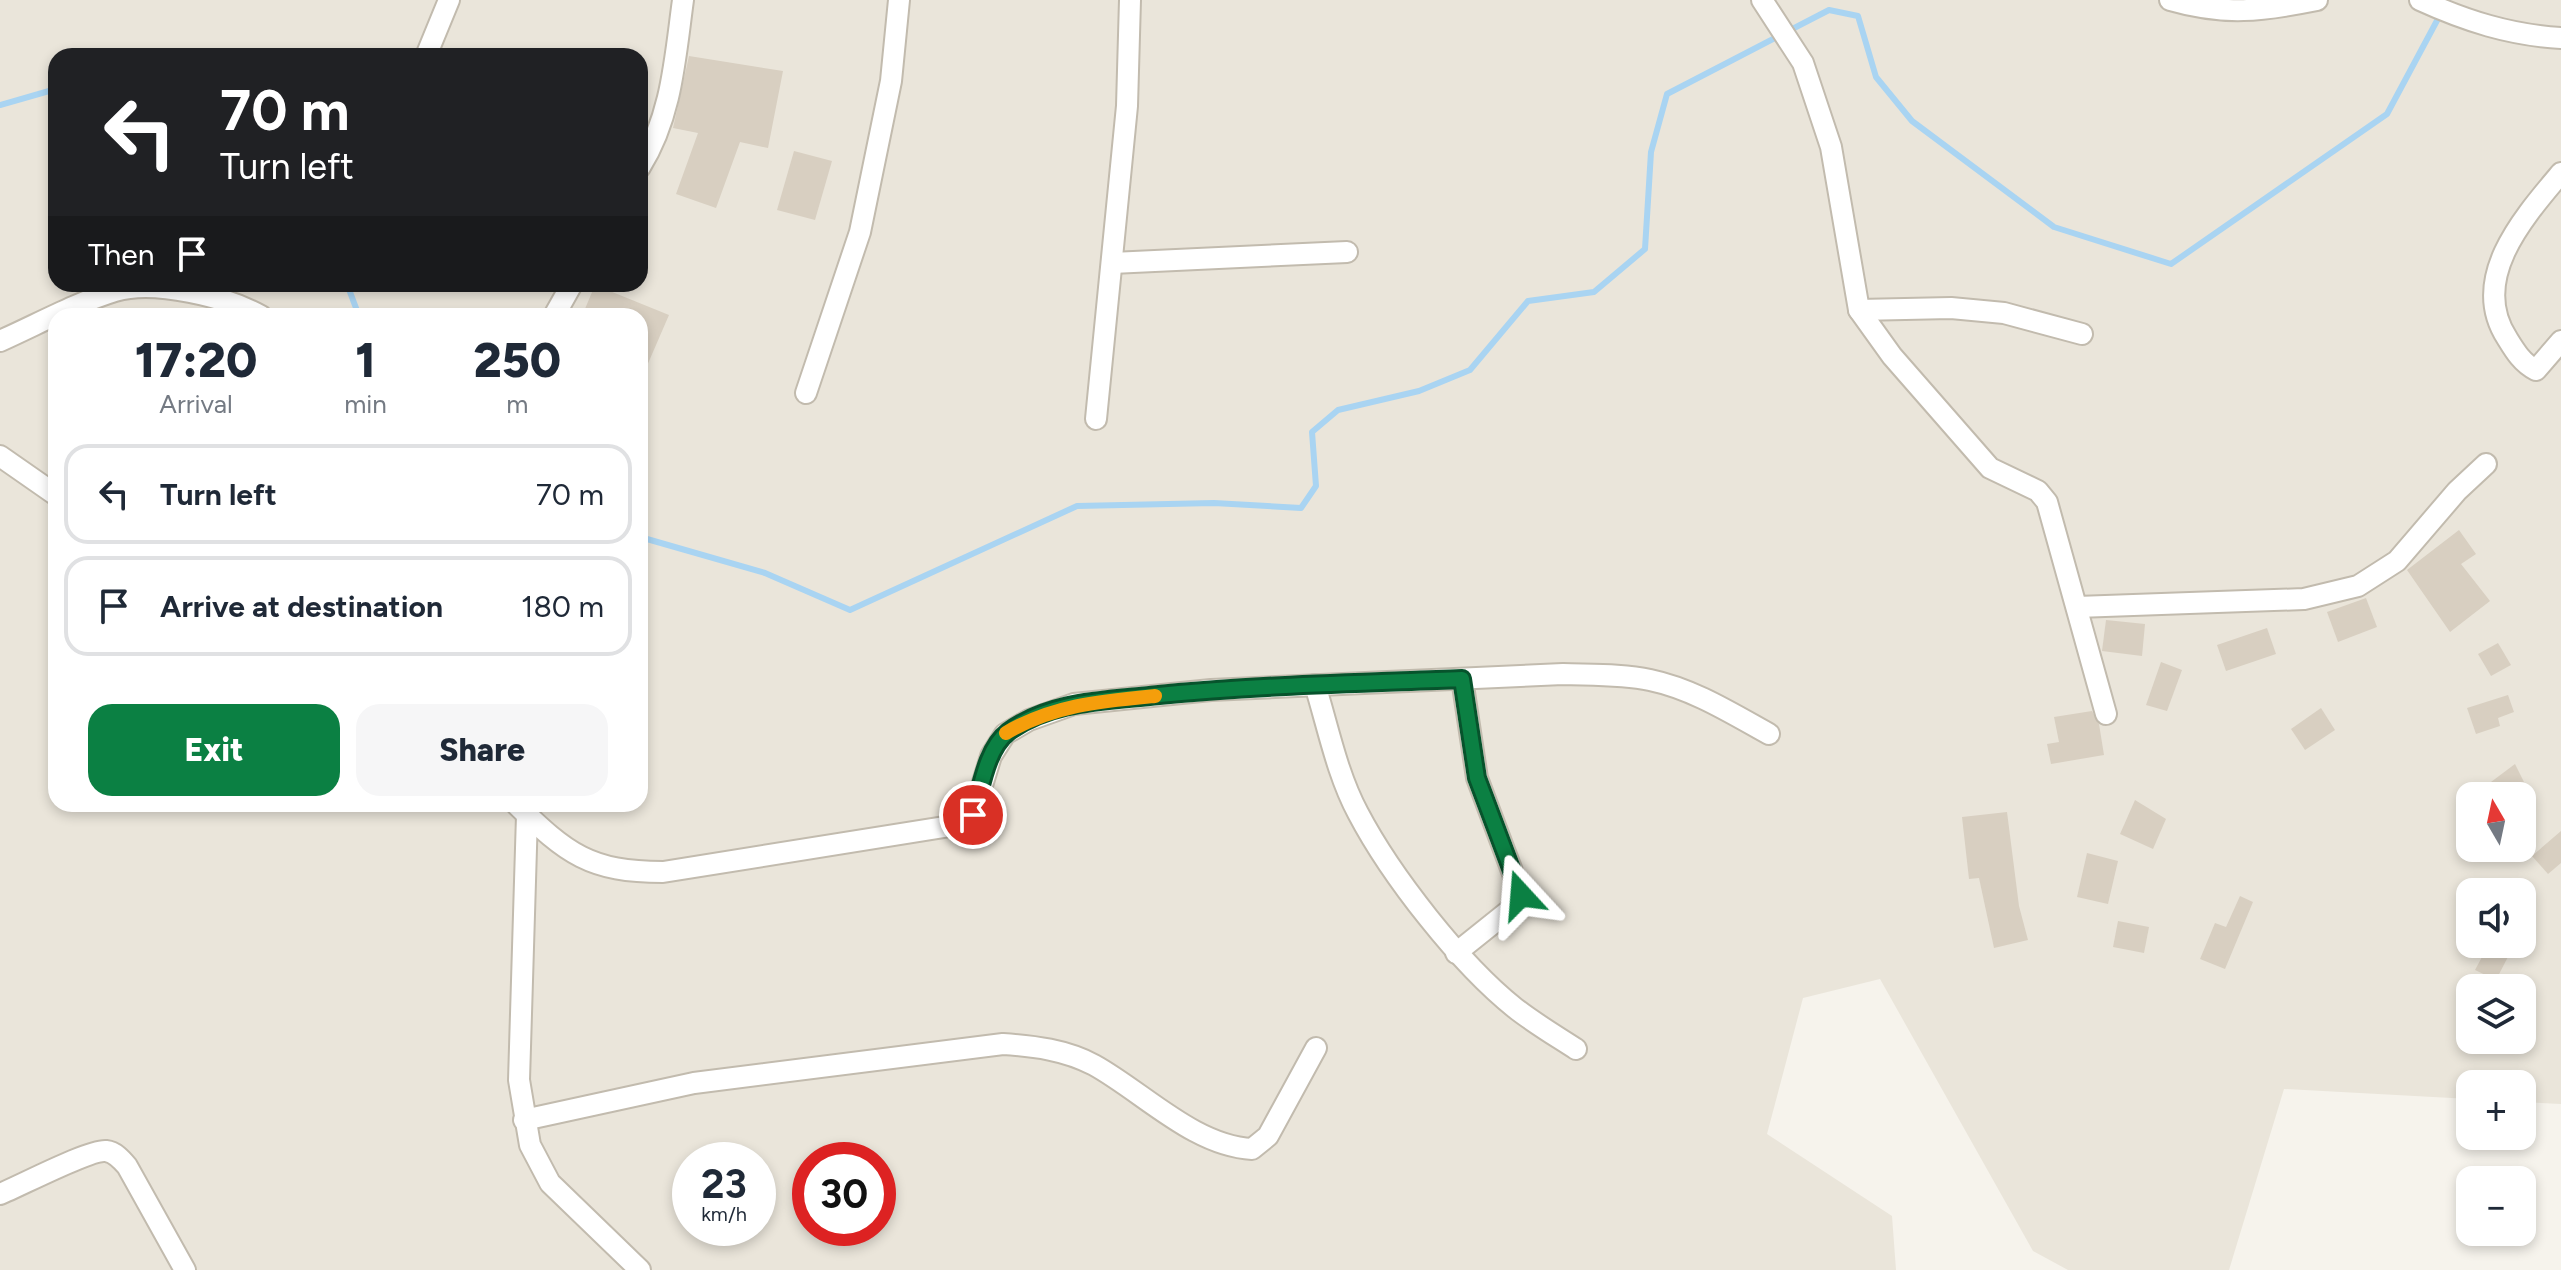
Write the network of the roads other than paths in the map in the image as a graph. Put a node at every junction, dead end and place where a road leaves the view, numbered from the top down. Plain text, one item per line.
1 (449, 0) edge
2 (683, 0) edge
3 (899, 0) edge
4 (1130, 0) edge
5 (1762, 0) edge
6 (2170, 0) edge
7 (2315, 0) edge
8 (2420, 0) edge
9 (2561, 38) edge
10 (429, 48) edge
11 (648, 151) edge
12 (2561, 173) edge
13 (1347, 252) dead end
14 (1112, 263) junction
15 (122, 292) edge
16 (165, 292) edge
17 (73, 308) edge
18 (247, 308) edge
19 (1859, 310) junction
20 (48, 319) edge
21 (2082, 334) dead end
22 (0, 341) edge
23 (2561, 341) edge
24 (806, 393) dead end
25 (1096, 419) dead end
26 (0, 456) edge
27 (2486, 464) dead end
28 (48, 489) edge
29 (2077, 607) junction
30 (1462, 679) junction
31 (1315, 685) junction
32 (2106, 714) dead end
33 (1769, 734) dead end
34 (522, 812) edge
35 (525, 812) edge
36 (1456, 953) junction
37 (1316, 1048) dead end
38 (1576, 1049) dead end
39 (524, 1120) junction
40 (0, 1194) edge
41 (185, 1270) edge
42 (640, 1270) edge

1 - 10 street
2 - 11 street
3 - 24 street
4 - 14 street
5 - 19 street
6 - 7 street
8 - 9 street
12 - 23 street
13 - 14 street
14 - 25 street
15 - 17 street
16 - 18 street
19 - 21 street
19 - 29 street
20 - 22 street
26 - 28 street
27 - 29 street
29 - 32 street
30 - 31 street
30 - 33 street
30 - 36 street
31 - 35 street
31 - 36 street
34 - 39 street
36 - 38 street
37 - 39 street
39 - 42 street
40 - 41 street

